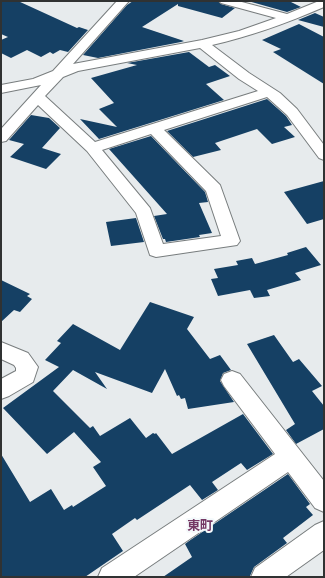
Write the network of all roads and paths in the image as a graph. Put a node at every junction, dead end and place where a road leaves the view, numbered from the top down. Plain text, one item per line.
1 (123, 1) edge
2 (225, 1) edge
3 (323, 2) edge
4 (288, 18) junction
5 (202, 44) junction
6 (59, 73) junction
7 (1, 90) edge
8 (268, 92) junction
9 (38, 97) junction
10 (154, 128) junction
11 (1, 138) edge
12 (92, 148) junction
13 (324, 155) edge
14 (1, 350) edge
15 (232, 380) dead end
16 (1, 390) edge
17 (291, 457) junction
18 (324, 500) edge
19 (324, 534) edge
20 (111, 577) edge
21 (264, 577) edge

1 - 6 street
2 - 4 street
3 - 4 street
4 - 5 street
5 - 6 street
5 - 8 street
6 - 7 street
6 - 9 street
8 - 10 street
8 - 13 street
9 - 11 street
9 - 12 street
10 - 12 street
10 - 12 street
14 - 16 street
15 - 17 street
17 - 18 street
17 - 20 street
19 - 21 street

